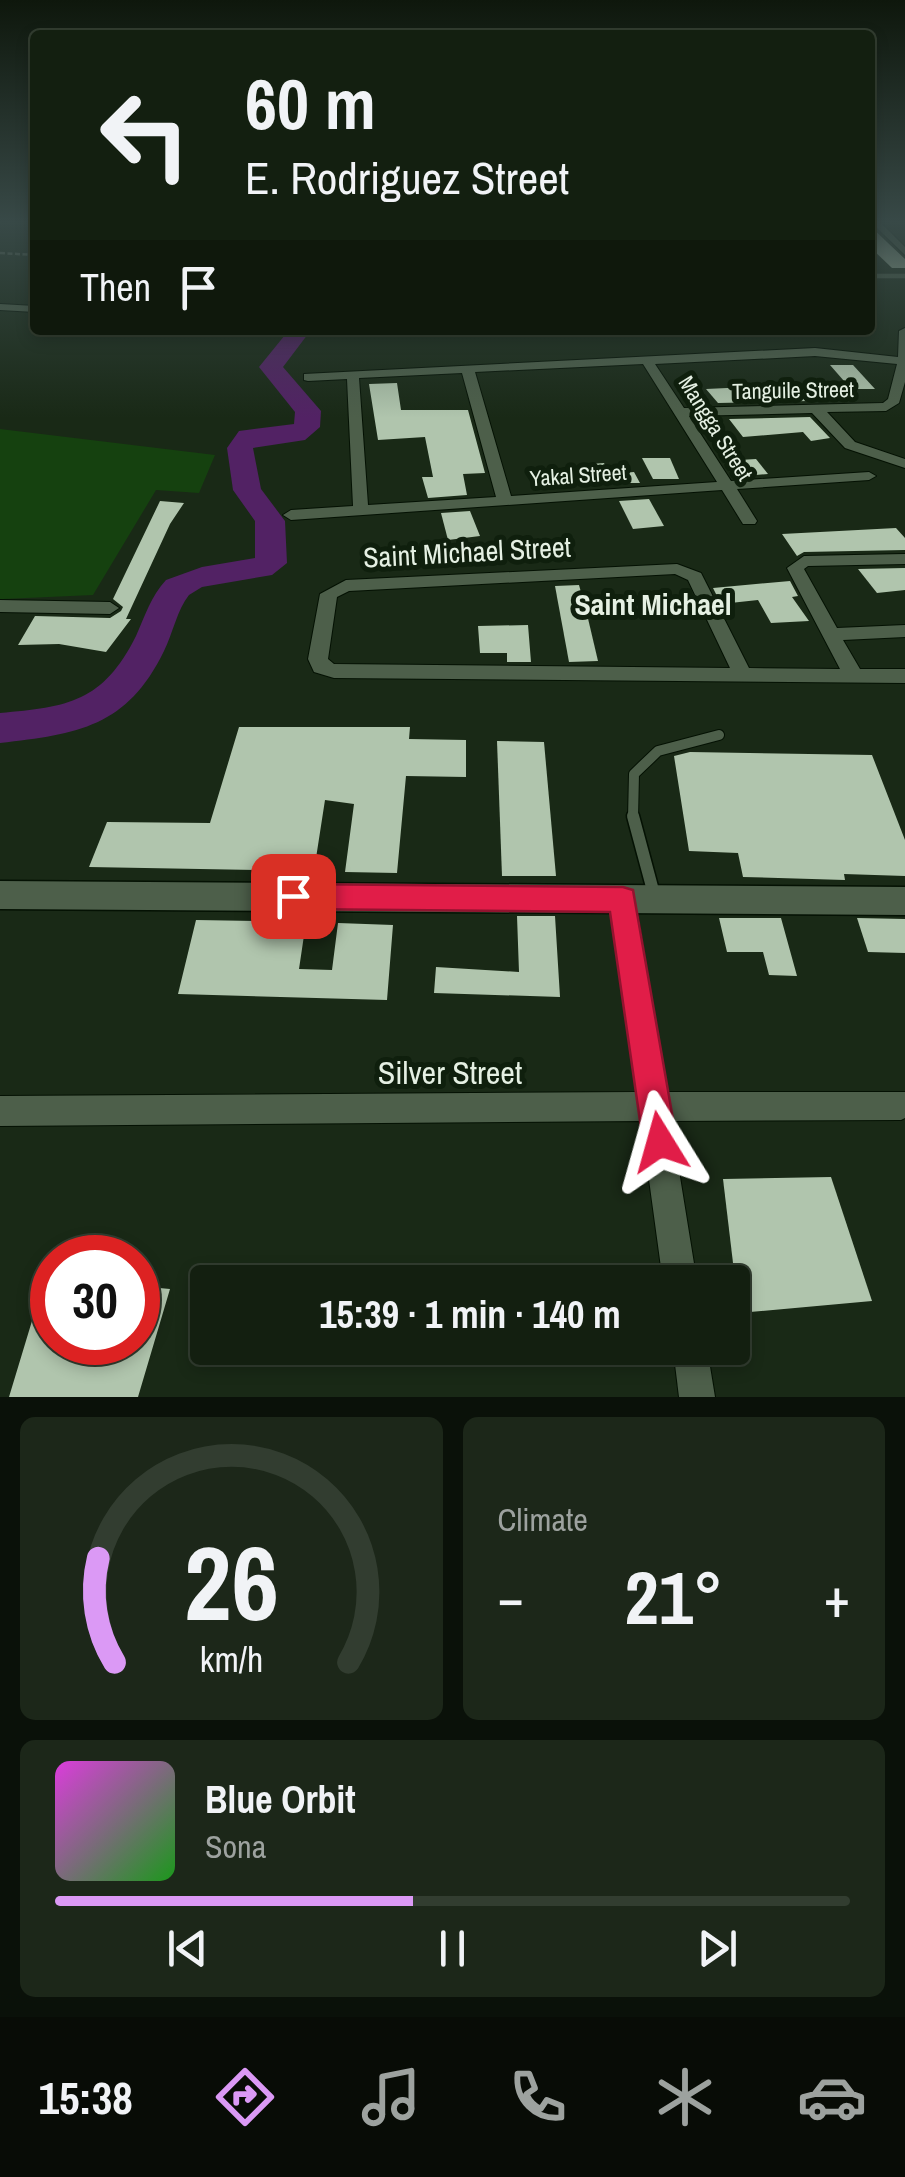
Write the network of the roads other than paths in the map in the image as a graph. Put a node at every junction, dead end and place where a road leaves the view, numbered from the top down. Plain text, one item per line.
1 (0, 307) edge
2 (30, 309) edge
3 (905, 331) edge
4 (646, 359) junction
5 (905, 362) edge
6 (468, 370) junction
7 (352, 375) junction
8 (308, 377) dead end
9 (816, 409) junction
10 (680, 412) junction
11 (905, 450) edge
12 (898, 462) edge
13 (869, 476) dead end
14 (728, 488) junction
15 (505, 503) junction
16 (361, 512) junction
17 (291, 516) dead end
18 (749, 521) dead end
19 (905, 559) edge
20 (0, 606) edge
21 (110, 608) dead end
22 (905, 630) edge
23 (833, 634) junction
24 (905, 676) edge
25 (744, 677) junction
26 (856, 678) junction
27 (719, 735) dead end
28 (0, 896) edge
29 (655, 898) junction
30 (623, 899) junction
31 (905, 901) edge
32 (900, 1105) dead end
33 (655, 1107) junction
34 (0, 1111) edge
35 (678, 1265) edge
36 (692, 1365) edge
37 (697, 1397) edge

1 - 2 street
3 - 5 street, Tanguile Street
4 - 5 street
4 - 6 street
4 - 10 street, Mangga Street
5 - 9 street, Tanguile Street
6 - 7 street
6 - 15 street
7 - 8 street
7 - 16 street
9 - 10 street, Tanguile Street
9 - 12 street
10 - 14 street, Mangga Street
11 - 12 street
13 - 14 street, Yakal Street
14 - 15 street, Yakal Street
14 - 18 street, Mangga Street
15 - 16 street, Yakal Street
16 - 17 street, Yakal Street
19 - 23 street
20 - 21 street
22 - 23 street
23 - 26 street
24 - 26 street, Saint Michael Street
25 - 25 street, Saint Michael Street
25 - 26 street, Saint Michael Street
27 - 29 lane
28 - 30 street
29 - 30 street
29 - 31 street
30 - 33 street
32 - 33 street, Silver Street
33 - 34 street, Silver Street
33 - 35 street
36 - 37 street

